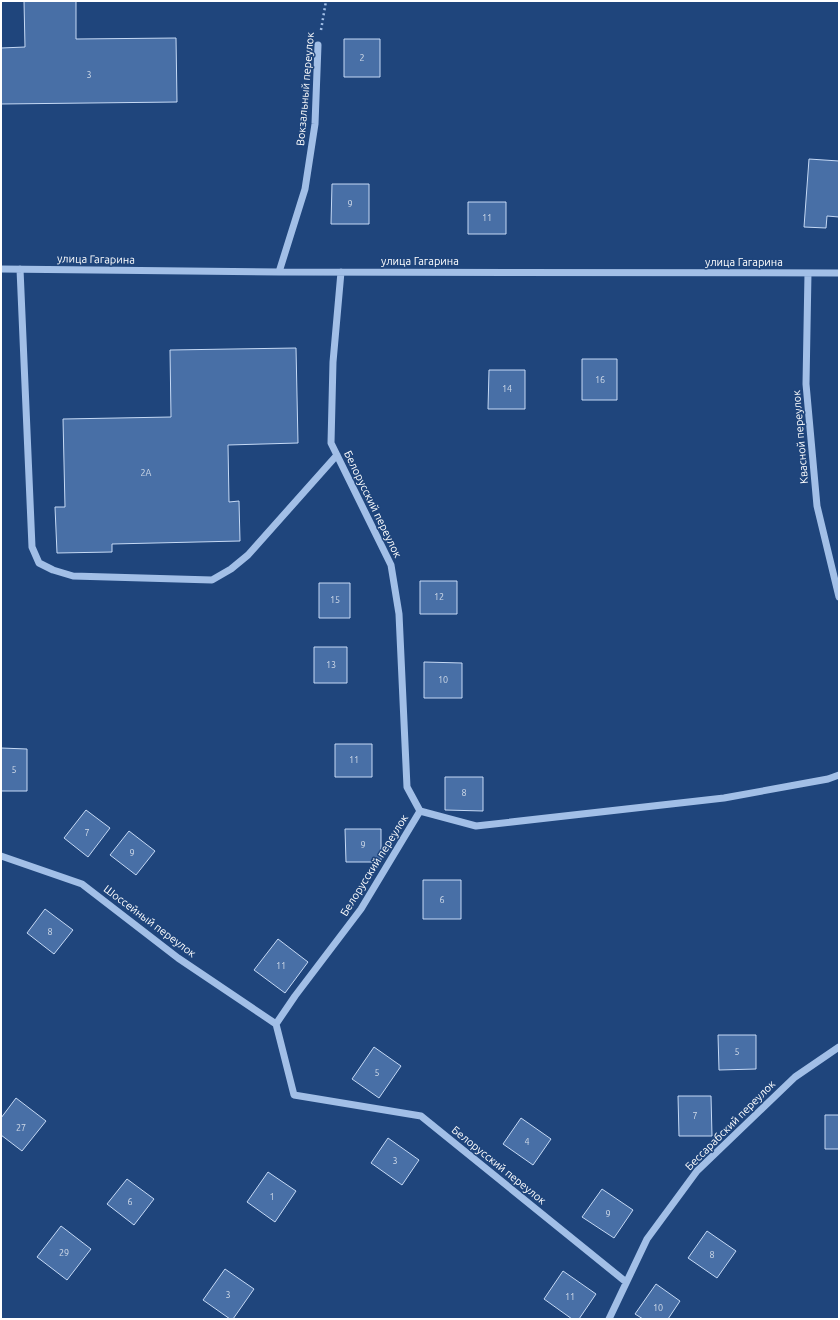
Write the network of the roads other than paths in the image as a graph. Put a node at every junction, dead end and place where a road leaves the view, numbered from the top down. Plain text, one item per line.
1 (318, 45) road end
2 (1, 268) edge
3 (20, 269) junction
4 (279, 272) junction
5 (341, 272) junction
6 (808, 273) junction
7 (839, 273) edge
8 (337, 455) junction
9 (839, 597) edge
10 (839, 775) edge
11 (420, 811) junction
12 (1, 856) edge
13 (276, 1024) junction
14 (839, 1047) edge
15 (626, 1282) junction
16 (609, 1319) edge

1 - 4 street, Вокзальный переулок
2 - 3 street, улица Гагарина
3 - 4 street, улица Гагарина
3 - 8 street
4 - 5 street, улица Гагарина
5 - 6 street, улица Гагарина
5 - 8 street, Белорусский переулок
6 - 7 street, улица Гагарина
6 - 9 street, Квасной переулок
8 - 11 street, Белорусский переулок
10 - 11 street
11 - 13 street, Белорусский переулок
12 - 13 street, Шоссейный переулок
13 - 15 street, Белорусский переулок
14 - 15 street, Бессарабский переулок
15 - 16 street, Бессарабский переулок

